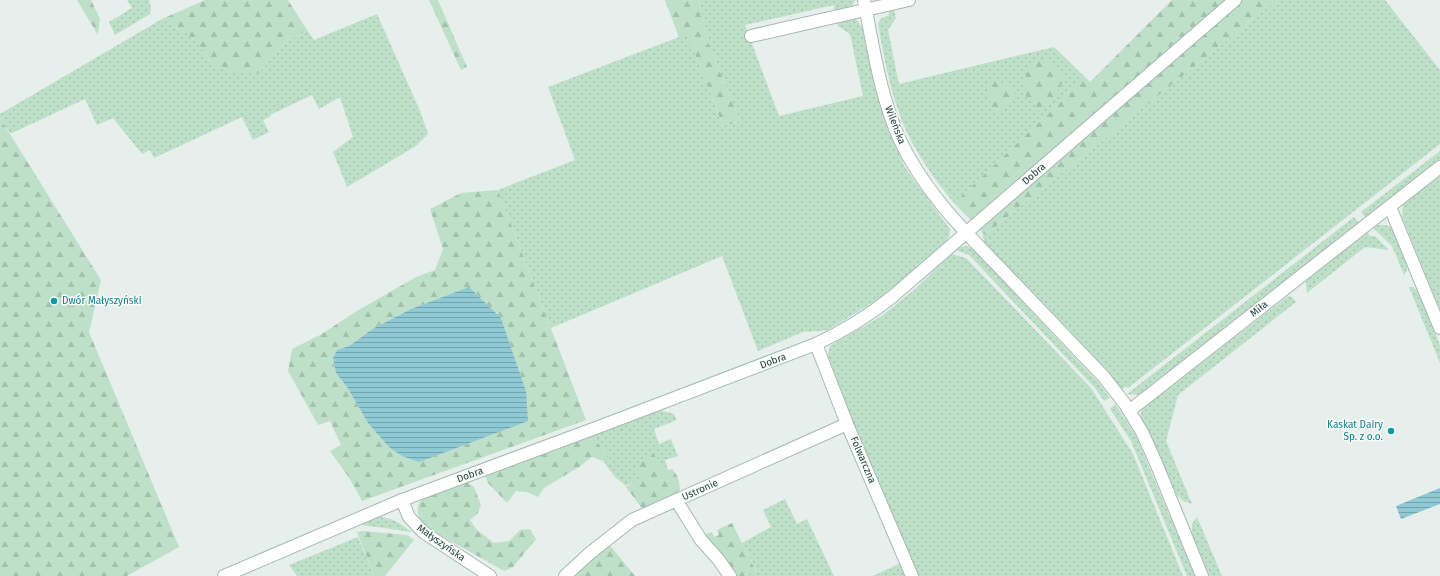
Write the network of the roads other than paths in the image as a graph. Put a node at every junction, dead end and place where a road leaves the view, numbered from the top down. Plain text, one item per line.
1 (909, 0) edge
2 (1235, 0) edge
3 (865, 5) edge
4 (751, 36) dead end
5 (1440, 168) edge
6 (1390, 207) junction
7 (966, 233) junction
8 (1440, 328) edge
9 (816, 344) junction
10 (1129, 411) junction
11 (847, 424) junction
12 (402, 500) junction
13 (676, 500) junction
14 (224, 576) edge
15 (490, 576) edge
16 (565, 576) edge
17 (730, 576) edge
18 (912, 576) edge
19 (1202, 576) edge

1 - 3 street
2 - 7 street, Dobra
3 - 4 street
3 - 7 street, Wileńska
5 - 6 street, Miła
6 - 8 street
6 - 10 street, Miła
7 - 9 street, Dobra
7 - 10 street
9 - 11 street, Folwarczna
9 - 12 street, Dobra
10 - 19 street
11 - 13 street, Ustronie
11 - 18 street, Folwarczna
12 - 14 street, Dobra
12 - 15 street, Małyszyńska
13 - 16 street, Ustronie
13 - 17 street

